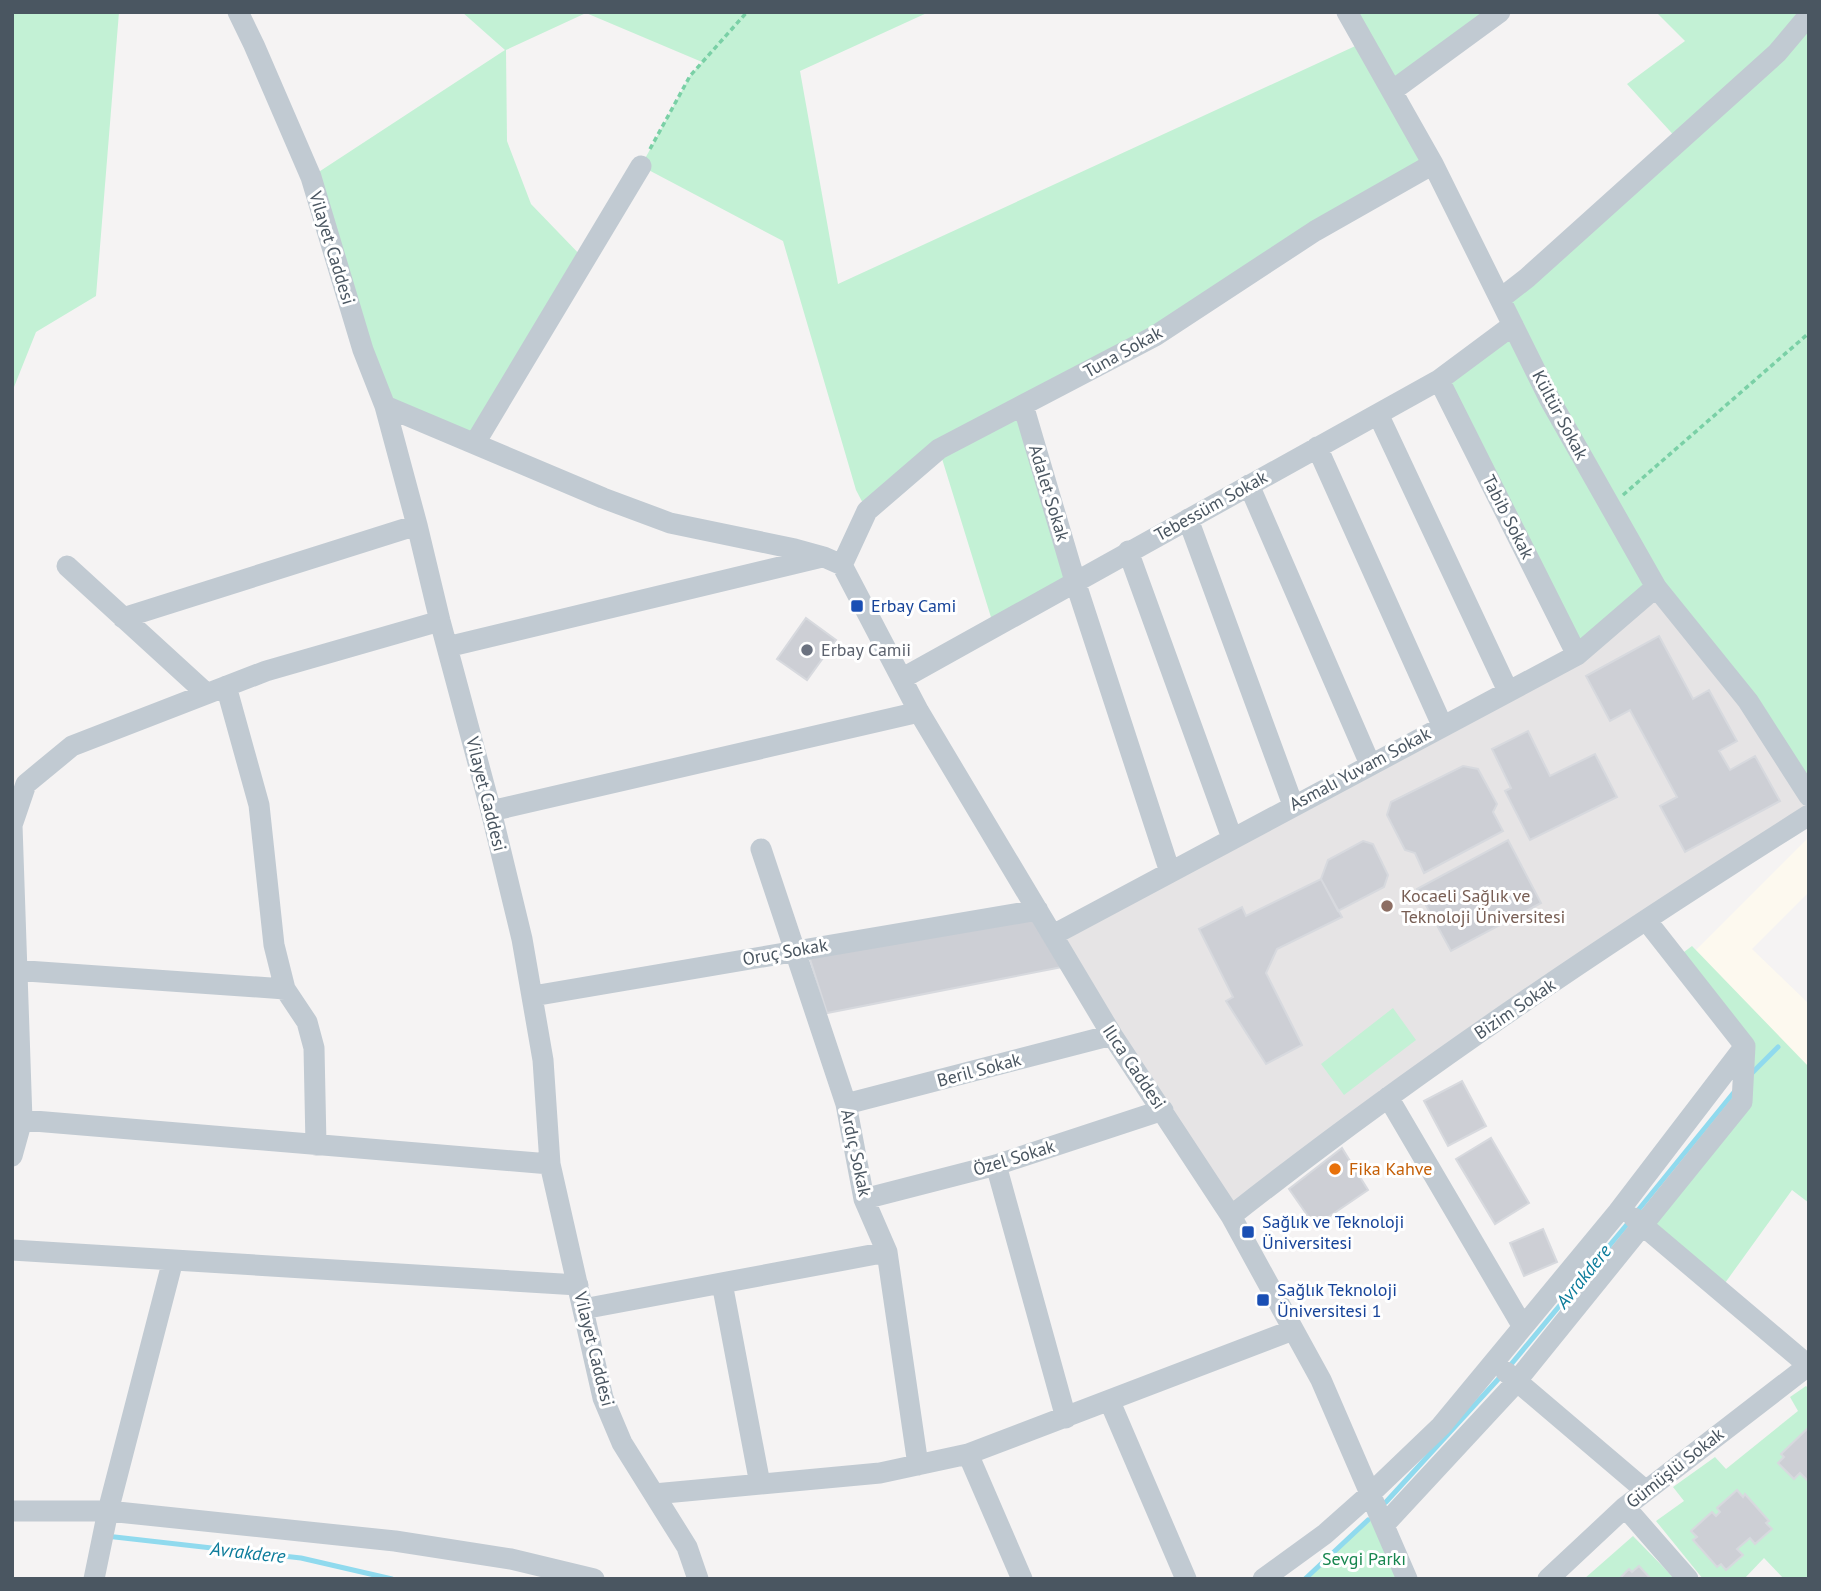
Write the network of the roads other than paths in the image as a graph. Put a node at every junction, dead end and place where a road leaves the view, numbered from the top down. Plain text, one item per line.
1 (238, 12) edge
2 (1348, 12) edge
3 (1500, 12) edge
4 (1809, 15) edge
5 (1392, 91) junction
6 (1433, 164) junction
7 (641, 166) road end
8 (1500, 299) junction
9 (1513, 325) junction
10 (1439, 380) junction
11 (385, 405) junction
12 (1023, 405) junction
13 (1378, 414) junction
14 (475, 443) junction
15 (1317, 447) junction
16 (1250, 485) junction
17 (1188, 519) junction
18 (417, 525) junction
19 (1128, 551) junction
20 (833, 561) junction
21 (67, 566) dead end
22 (1075, 581) junction
23 (1656, 587) junction
24 (123, 618) junction
25 (440, 621) junction
26 (447, 647) junction
27 (1577, 655) junction
28 (903, 678) junction
29 (216, 690) junction
30 (1508, 691) junction
31 (919, 712) junction
32 (1442, 725) junction
33 (1370, 764) junction
34 (1809, 796) edge
35 (1293, 805) junction
36 (491, 811) junction
37 (1809, 815) edge
38 (1232, 838) junction
39 (761, 849) dead end
40 (1170, 872) junction
41 (1038, 911) junction
42 (1646, 920) junction
43 (1053, 935) junction
44 (795, 950) junction
45 (15, 971) edge
46 (285, 989) junction
47 (533, 996) junction
48 (1112, 1035) junction
49 (1745, 1046) junction
50 (1388, 1097) junction
51 (846, 1104) junction
52 (1163, 1110) junction
53 (22, 1120) junction
54 (316, 1144) junction
55 (12, 1156) edge
56 (550, 1164) junction
57 (996, 1165) junction
58 (864, 1199) junction
59 (1622, 1208) junction
60 (1231, 1216) junction
61 (1644, 1226) junction
62 (12, 1250) edge
63 (887, 1252) junction
64 (173, 1260) junction
65 (722, 1283) junction
66 (578, 1285) junction
67 (583, 1309) junction
68 (1523, 1327) junction
69 (1293, 1330) junction
70 (1494, 1362) junction
71 (1809, 1365) edge
72 (1517, 1381) junction
73 (1110, 1402) junction
74 (1066, 1418) junction
75 (968, 1454) junction
76 (918, 1465) junction
77 (760, 1484) junction
78 (1646, 1491) junction
79 (654, 1494) junction
80 (1370, 1494) junction
81 (1625, 1507) junction
82 (12, 1511) edge
83 (108, 1511) junction
84 (1384, 1525) junction
85 (1408, 1575) edge
86 (94, 1579) edge
87 (594, 1579) edge
88 (698, 1579) edge
89 (1022, 1579) edge
90 (1186, 1579) edge
91 (1263, 1579) edge
92 (1548, 1579) edge
93 (1688, 1579) edge

1 - 11 street, Vilayet Caddesi
2 - 5 street, Kültür Sokak
3 - 5 street
4 - 8 street
5 - 6 street, Kültür Sokak
6 - 8 street, Kültür Sokak
6 - 12 street, Tuna Sokak
7 - 14 street
8 - 9 street, Kültür Sokak
9 - 10 street, Tebessüm Sokak
9 - 23 street, Kültür Sokak
10 - 13 street, Tebessüm Sokak
10 - 27 street, Tabib Sokak
11 - 14 street
11 - 18 street, Vilayet Caddesi
12 - 20 street, Tuna Sokak
12 - 22 street, Adalet Sokak
13 - 15 street, Tebessüm Sokak
13 - 30 street
14 - 20 street
15 - 16 street, Tebessüm Sokak
15 - 32 street
16 - 17 street, Tebessüm Sokak
16 - 33 street
17 - 19 street, Tebessüm Sokak
17 - 35 street
18 - 24 street
18 - 25 street, Vilayet Caddesi
19 - 22 street, Tebessüm Sokak
19 - 38 street
20 - 26 street
20 - 28 street, Ilıca Caddesi
21 - 24 street
22 - 28 street, Tebessüm Sokak
22 - 40 street, Adalet Sokak
23 - 27 street, Asmalı Yuvam Sokak
23 - 34 street, Kültür Sokak
24 - 29 street
25 - 26 street, Vilayet Caddesi
25 - 29 street
26 - 36 street, Vilayet Caddesi
27 - 30 street, Asmalı Yuvam Sokak
28 - 31 street, Ilıca Caddesi
29 - 45 street
29 - 46 street
30 - 32 street, Asmalı Yuvam Sokak
31 - 36 street
31 - 41 street, Ilıca Caddesi
32 - 33 street, Asmalı Yuvam Sokak
33 - 35 street, Asmalı Yuvam Sokak
35 - 38 street, Asmalı Yuvam Sokak
36 - 47 street, Vilayet Caddesi
37 - 42 street, Bizim Sokak
38 - 40 street, Asmalı Yuvam Sokak
39 - 44 street, Ardıç Sokak
40 - 43 street, Asmalı Yuvam Sokak
41 - 43 street, Ilıca Caddesi
41 - 44 street, Oruç Sokak
42 - 49 street
42 - 50 street, Bizim Sokak
43 - 48 street, Ilıca Caddesi
44 - 47 street, Oruç Sokak
44 - 51 street, Ardıç Sokak
45 - 46 street
45 - 53 street
46 - 54 street
47 - 56 street, Vilayet Caddesi
48 - 51 street, Beril Sokak
48 - 52 street, Ilıca Caddesi
49 - 59 street
49 - 61 street
50 - 60 street, Bizim Sokak
50 - 68 street
51 - 58 street, Ardıç Sokak
52 - 57 street, Özel Sokak
52 - 60 street, Ilıca Caddesi
53 - 54 street
53 - 55 street
54 - 56 street
56 - 66 street, Vilayet Caddesi
57 - 58 street, Özel Sokak
57 - 74 street
58 - 63 street, Ardıç Sokak
59 - 61 street
59 - 68 street
60 - 69 street, Ilıca Caddesi
61 - 71 street
61 - 72 street
62 - 64 street
63 - 65 street
63 - 76 street, Ardıç Sokak
64 - 66 street
64 - 83 street
65 - 67 street
65 - 77 street
66 - 67 street, Vilayet Caddesi
67 - 79 street, Vilayet Caddesi
68 - 70 street
69 - 73 street
69 - 80 street, Ilıca Caddesi
70 - 72 street
70 - 80 street
71 - 78 street, Gümüşlü Sokak
72 - 78 street
72 - 84 street
73 - 74 street
73 - 90 street
74 - 75 street
75 - 76 street
75 - 89 street
76 - 77 street
77 - 79 street
78 - 81 street, Gümüşlü Sokak
79 - 88 street, Vilayet Caddesi
80 - 84 street, Ilıca Caddesi
80 - 91 street
81 - 92 street, Gümüşlü Sokak
81 - 93 street
82 - 83 street
83 - 86 street
83 - 87 street
84 - 85 street, Ilıca Caddesi

